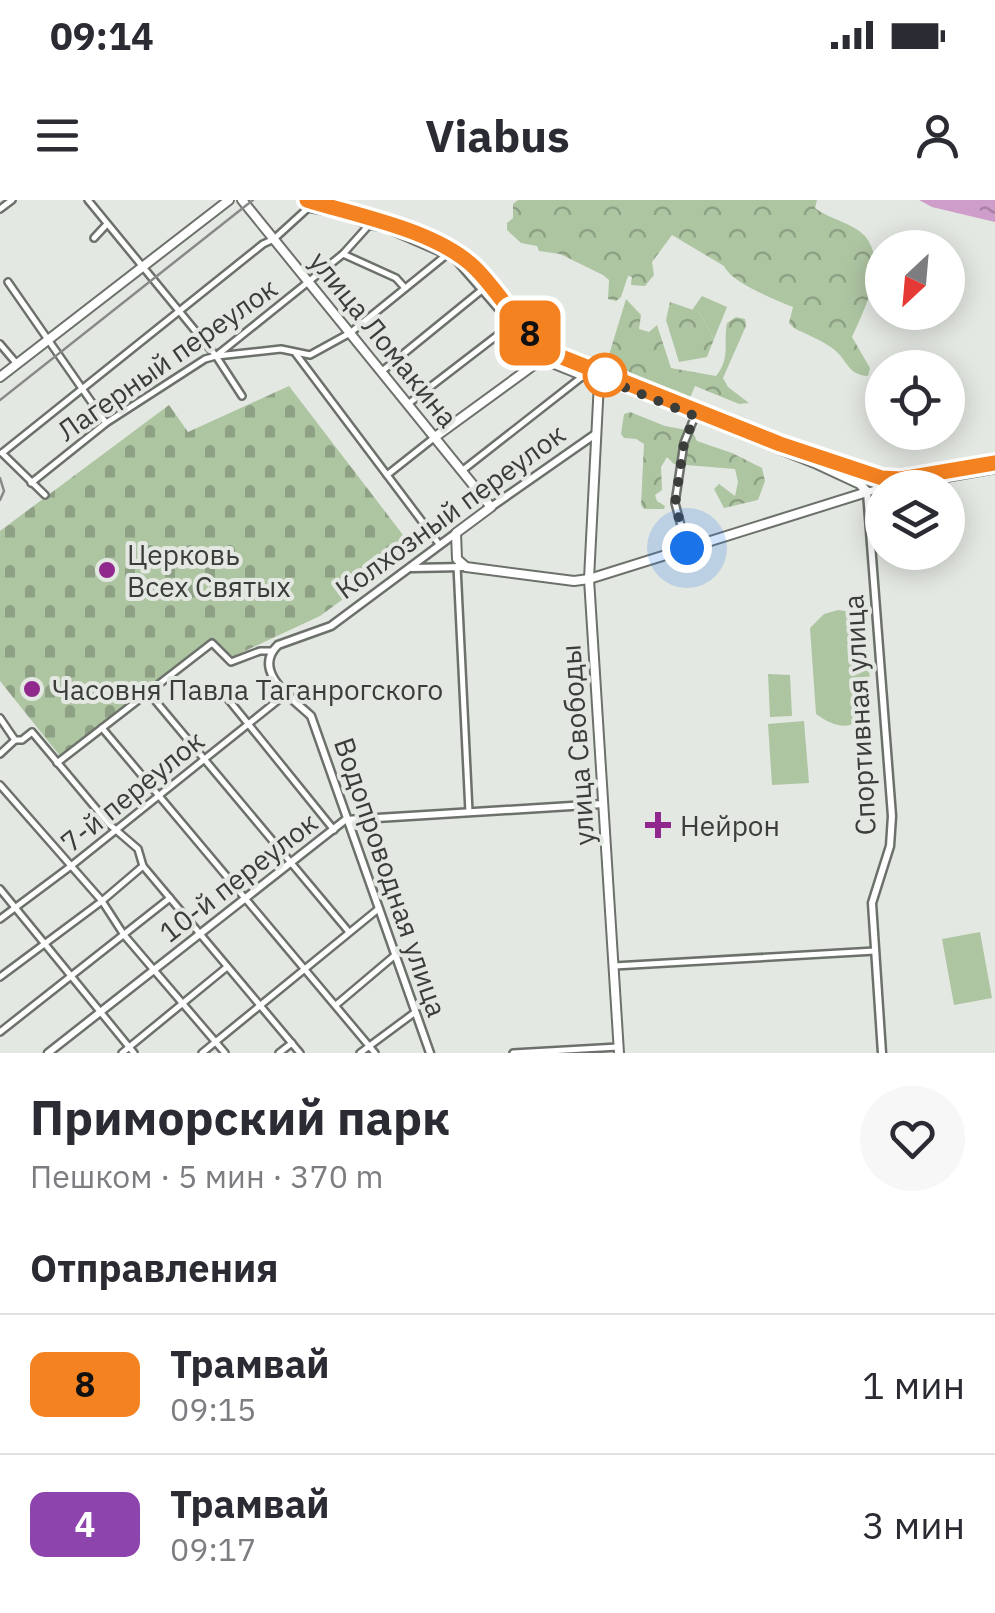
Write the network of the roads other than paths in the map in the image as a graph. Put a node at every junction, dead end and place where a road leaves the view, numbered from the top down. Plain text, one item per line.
1 (12, 200) edge
2 (88, 200) edge
3 (229, 200) edge
4 (242, 200) edge
5 (0, 209) edge
6 (107, 224) junction
7 (369, 226) junction
8 (94, 238) dead end
9 (274, 239) junction
10 (343, 254) junction
11 (445, 256) junction
12 (142, 267) junction
13 (8, 282) dead end
14 (308, 282) junction
15 (406, 288) junction
16 (483, 289) junction
17 (179, 312) junction
18 (512, 324) junction
19 (350, 333) junction
20 (47, 340) junction
21 (0, 344) edge
22 (296, 354) junction
23 (216, 356) junction
24 (542, 359) junction
25 (17, 364) junction
26 (382, 372) junction
27 (582, 376) junction
28 (0, 377) edge
29 (599, 382) junction
30 (82, 389) junction
31 (242, 396) dead end
32 (408, 404) junction
33 (695, 416) junction
34 (106, 423) junction
35 (594, 435) junction
36 (435, 437) junction
37 (1, 452) edge
38 (995, 468) edge
39 (462, 471) junction
40 (965, 473) edge
41 (836, 474) junction
42 (387, 476) junction
43 (31, 482) junction
44 (865, 489) edge
45 (865, 493) edge
46 (45, 495) dead end
47 (834, 502) junction
48 (491, 507) junction
49 (456, 533) junction
50 (440, 544) junction
51 (687, 548) junction
52 (462, 566) junction
53 (411, 568) junction
54 (874, 570) edge
55 (589, 579) junction
56 (275, 648) junction
57 (148, 692) junction
58 (287, 693) junction
59 (224, 694) dead end
60 (0, 718) edge
61 (248, 723) junction
62 (102, 728) junction
63 (16, 740) junction
64 (0, 754) edge
65 (204, 759) junction
66 (58, 762) junction
67 (0, 785) edge
68 (158, 795) junction
69 (603, 804) junction
70 (469, 812) junction
71 (345, 820) junction
72 (117, 828) junction
73 (334, 830) junction
74 (291, 864) junction
75 (71, 866) junction
76 (143, 866) junction
77 (0, 889) edge
78 (170, 898) junction
79 (245, 900) junction
80 (102, 901) junction
81 (15, 907) junction
82 (377, 910) junction
83 (0, 919) edge
84 (349, 932) junction
85 (124, 935) junction
86 (200, 935) junction
87 (43, 944) junction
88 (875, 951) junction
89 (394, 956) junction
90 (614, 966) junction
91 (227, 967) junction
92 (156, 969) junction
93 (306, 970) junction
94 (0, 978) edge
95 (70, 978) junction
96 (184, 1002) junction
97 (262, 1005) junction
98 (336, 1005) junction
99 (100, 1013) junction
100 (414, 1013) junction
101 (0, 1032) edge
102 (216, 1042) junction
103 (292, 1044) junction
104 (370, 1046) junction
105 (132, 1050) edge
106 (618, 1050) edge
107 (48, 1053) edge
108 (122, 1053) edge
109 (202, 1053) edge
110 (226, 1053) edge
111 (279, 1053) edge
112 (300, 1053) edge
113 (360, 1053) edge
114 (375, 1053) edge
115 (430, 1053) edge
116 (513, 1053) edge
117 (882, 1053) edge

1 - 5 street
2 - 6 street
3 - 12 main road
4 - 9 main road, улица Ломакина
6 - 8 street
6 - 12 street
7 - 9 street
7 - 10 street, Лагерный переулок
7 - 11 street
9 - 14 main road, улица Ломакина
9 - 17 street
10 - 14 street, Лагерный переулок
10 - 15 street
11 - 15 street
11 - 16 street
12 - 17 street
12 - 20 main road
13 - 20 street
14 - 19 main road, улица Ломакина
14 - 23 street, Лагерный переулок
15 - 19 street
16 - 18 street
16 - 26 street
17 - 23 street
17 - 30 street
18 - 24 street
18 - 32 street
19 - 22 street
19 - 26 main road, улица Ломакина
20 - 25 main road
20 - 30 street
21 - 25 street
22 - 23 street
22 - 42 street
23 - 31 street
23 - 34 street, Лагерный переулок
24 - 27 main road
24 - 36 main road
25 - 28 main road
26 - 32 main road, улица Ломакина
27 - 29 main road
27 - 39 street
29 - 33 main road
29 - 35 main road, улица Свободы
30 - 34 street
30 - 37 street
32 - 36 main road, улица Ломакина
33 - 41 main road
33 - 51 street
34 - 43 street, Лагерный переулок
35 - 48 street, Колхозный переулок
35 - 55 main road, улица Свободы
36 - 39 main road, улица Ломакина
36 - 42 street
37 - 43 street
38 - 40 street
39 - 48 main road, улица Ломакина
41 - 44 main road
41 - 47 main road
42 - 50 street
43 - 46 street
45 - 47 main road
47 - 51 main road
48 - 49 main road, Колхозный переулок
49 - 50 street, Колхозный переулок
49 - 52 main road
50 - 53 street, Колхозный переулок
51 - 55 main road
52 - 53 street
52 - 55 main road
52 - 70 street
53 - 56 street, Колхозный переулок
54 - 88 street, Спортивная улица
55 - 69 main road, улица Свободы
56 - 57 street
56 - 58 street
57 - 62 street
57 - 65 street
58 - 61 street, 7-й переулок
58 - 71 street, Водопроводная улица
59 - 61 street
60 - 63 street
61 - 65 street, 7-й переулок
61 - 73 street
62 - 66 street
62 - 68 street
63 - 64 street
63 - 66 street
65 - 68 street, 7-й переулок
65 - 74 street
66 - 72 street
67 - 75 street
68 - 72 street, 7-й переулок
68 - 79 street
69 - 70 street, 10-й переулок
69 - 90 main road, улица Свободы
70 - 71 street, 10-й переулок
71 - 73 street, 10-й переулок
71 - 82 street, Водопроводная улица
72 - 75 street, 7-й переулок
72 - 76 street
73 - 74 street, 10-й переулок
74 - 79 street, 10-й переулок
74 - 84 street
75 - 80 street
75 - 81 street, 7-й переулок
76 - 78 street
76 - 80 street
77 - 81 street
78 - 85 street
78 - 86 street
79 - 86 street, 10-й переулок
79 - 93 street
80 - 85 street
80 - 87 street
81 - 83 street, 7-й переулок
81 - 87 street
82 - 84 street
82 - 89 street, Водопроводная улица
84 - 93 street
85 - 92 street
85 - 95 street
86 - 91 street
86 - 92 street, 10-й переулок
87 - 94 street
87 - 95 street
88 - 90 street
88 - 117 street, Спортивная улица
89 - 98 street
89 - 100 street, Водопроводная улица
90 - 106 main road, улица Свободы
91 - 96 street
91 - 97 street
92 - 96 street
92 - 99 street, 10-й переулок
93 - 97 street
93 - 98 street
95 - 99 street
95 - 101 street
96 - 102 street
96 - 105 street
97 - 102 street
97 - 103 street
98 - 104 street
99 - 105 street
99 - 107 street, 10-й переулок
100 - 104 street
100 - 115 street, Водопроводная улица
102 - 109 street
102 - 110 street
103 - 111 street
103 - 112 street
104 - 113 street
104 - 114 street
105 - 108 street
106 - 116 street

